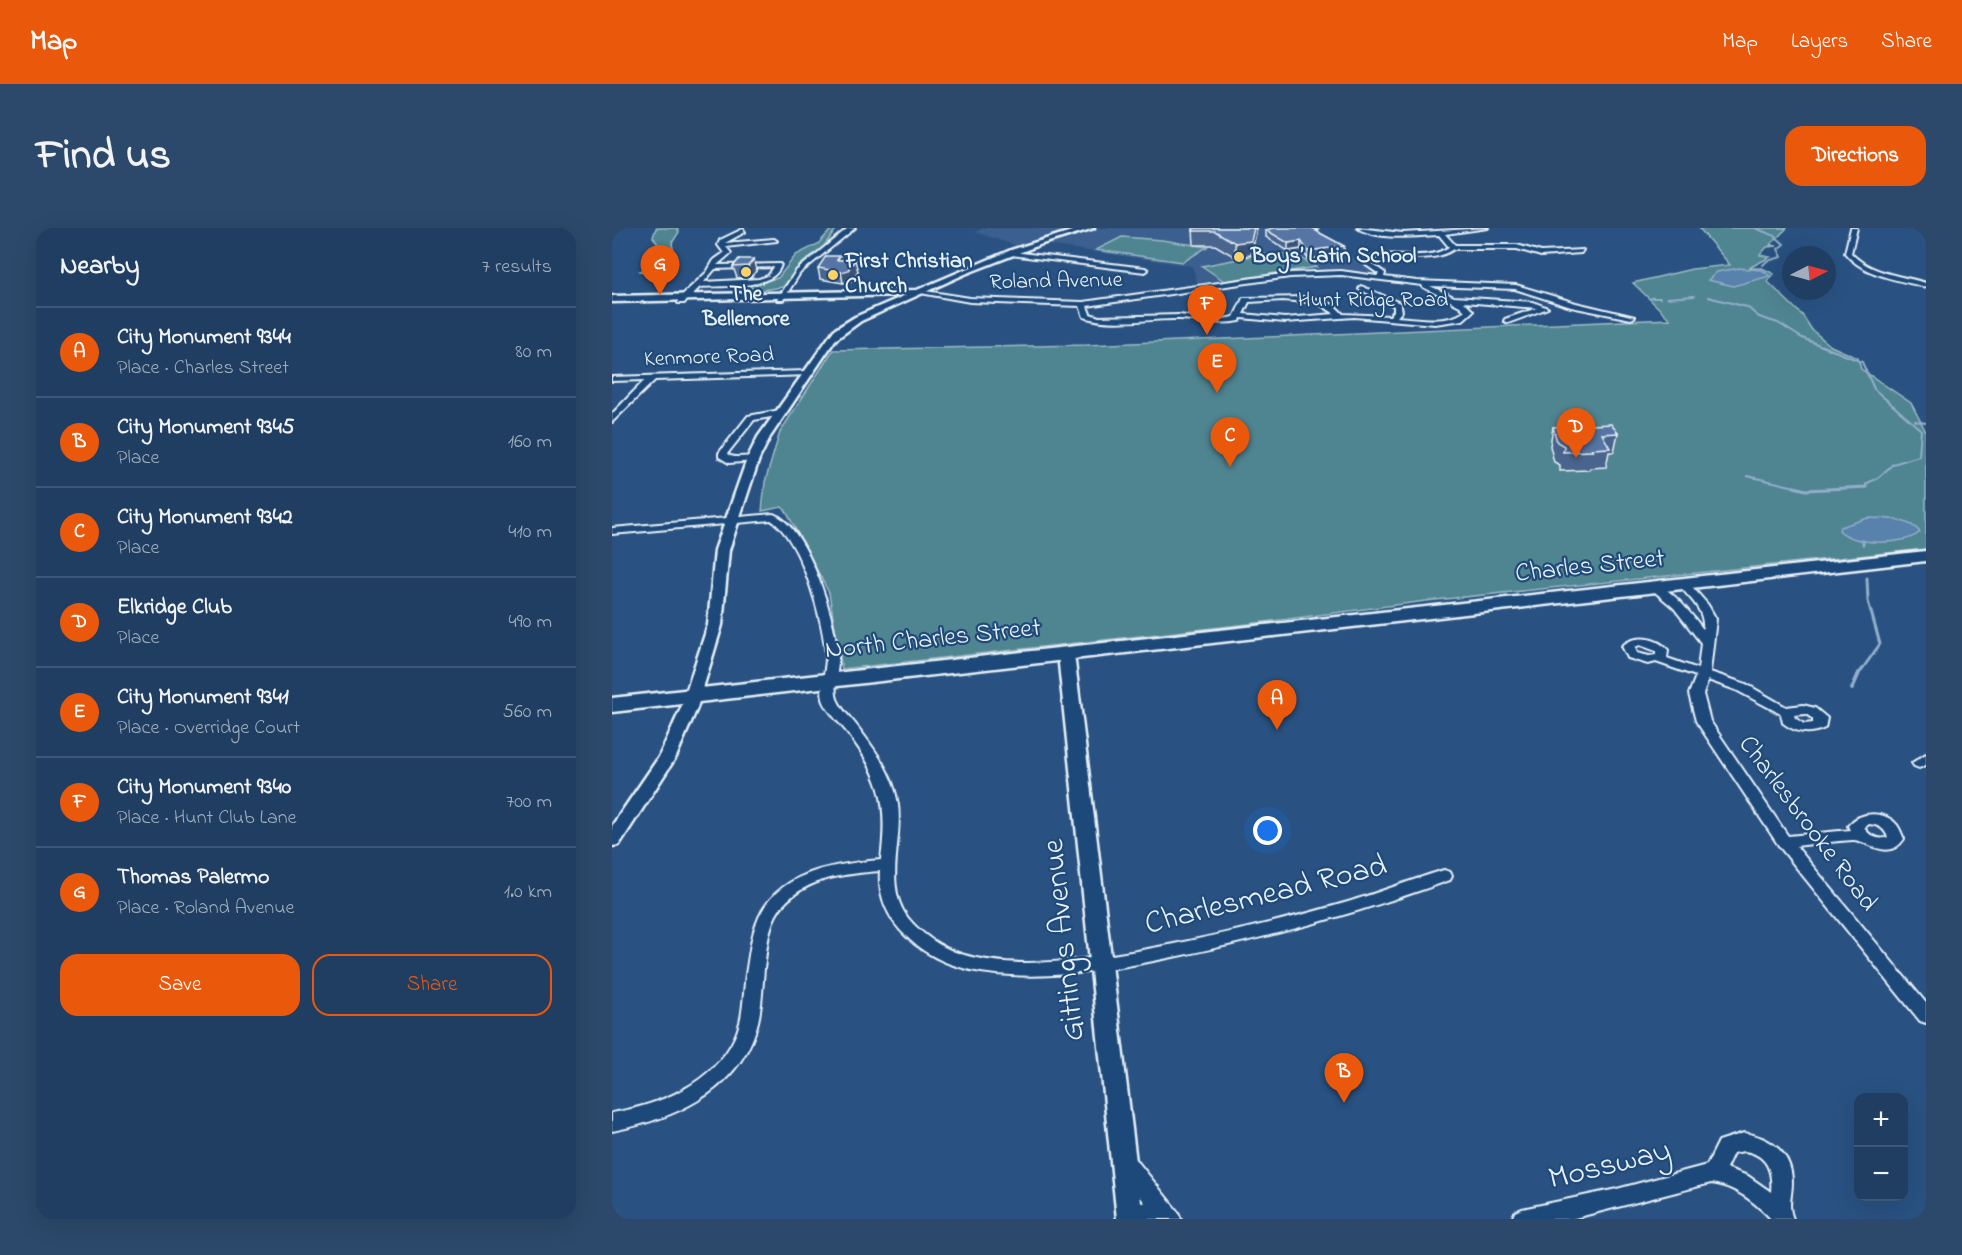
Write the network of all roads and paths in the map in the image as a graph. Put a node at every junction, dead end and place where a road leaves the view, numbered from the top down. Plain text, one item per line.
1 (852, 228) edge
2 (1090, 228) edge
3 (1360, 228) edge
4 (1485, 228) edge
5 (1854, 228) edge
6 (743, 231) dead end
7 (1441, 232) junction
8 (774, 241) dead end
9 (721, 245) junction
10 (1453, 248) junction
11 (1581, 251) dead end
12 (1013, 254) junction
13 (714, 267) junction
14 (1145, 270) dead end
15 (1378, 278) junction
16 (1392, 281) junction
17 (1417, 283) junction
18 (696, 285) junction
19 (1926, 285) edge
20 (1360, 288) dead end
21 (916, 293) junction
22 (1440, 294) junction
23 (782, 296) junction
24 (1450, 298) junction
25 (683, 299) junction
26 (612, 301) edge
27 (1083, 304) junction
28 (1340, 315) junction
29 (1239, 316) junction
30 (1631, 317) dead end
31 (1392, 318) junction
32 (1508, 321) dead end
33 (807, 373) junction
34 (652, 378) junction
35 (612, 379) edge
36 (780, 412) junction
37 (612, 420) edge
38 (753, 459) junction
39 (731, 520) junction
40 (612, 531) edge
41 (1926, 556) edge
42 (1684, 584) junction
43 (1654, 587) junction
44 (1260, 632) joint
45 (1707, 642) junction
46 (1065, 654) junction
47 (1659, 659) dead end
48 (1704, 673) junction
49 (830, 680) junction
50 (693, 696) junction
51 (612, 705) edge
52 (1787, 711) dead end
53 (1859, 834) dead end
54 (612, 840) edge
55 (1784, 842) junction
56 (886, 865) junction
57 (1444, 876) dead end
58 (1101, 965) junction
59 (1926, 1016) edge
60 (612, 1122) edge
61 (1123, 1159) junction
62 (1713, 1174) junction
63 (1781, 1214) edge
64 (1130, 1216) edge
65 (1168, 1217) edge
66 (1522, 1219) edge

1 - 23 street
2 - 12 street
3 - 7 street
4 - 7 street
5 - 19 street
6 - 9 street
7 - 10 street
8 - 9 street
9 - 13 street
10 - 11 street
10 - 15 street
12 - 14 street
12 - 21 street
13 - 18 street
13 - 18 street
15 - 16 street, Roland Avenue
15 - 27 street, Roland Avenue
16 - 17 street
16 - 22 street, Hunt Ridge Road
17 - 22 street, Hunt Ridge Road
17 - 30 street
18 - 25 street
20 - 31 street
21 - 23 street, Roland Avenue
21 - 27 street, Roland Avenue
21 - 33 street
22 - 24 street, Hunt Ridge Road
23 - 25 street, Roland Avenue
24 - 31 street, Hunt Ridge Road
24 - 32 street
25 - 26 street, Roland Avenue
27 - 29 street, Hunt Ridge Road
28 - 29 street, Hunt Ridge Road
28 - 29 street
28 - 31 street, Hunt Ridge Road
33 - 34 street, Kenmore Road
33 - 36 street
34 - 35 street, Kenmore Road
34 - 37 street
36 - 38 street
36 - 38 street
38 - 39 street
39 - 40 street
39 - 49 street, Charlesmead Road
39 - 50 street
41 - 42 main road, Charles Street
42 - 43 main road, Charles Street
42 - 45 street, Charlesbrooke Road
43 - 44 main road, Charles Street
43 - 45 street
44 - 46 main road, North Charles Street
45 - 48 street, Charlesbrooke Road
46 - 49 main road, North Charles Street
46 - 58 street, Gittings Avenue
47 - 48 street
48 - 52 street
48 - 55 street, Charlesbrooke Road
49 - 50 main road, North Charles Street
49 - 56 street, Charlesmead Road
50 - 51 main road, North Charles Street
50 - 54 street
53 - 55 street
55 - 59 street, Charlesbrooke Road
56 - 58 street, Charlesmead Road
56 - 60 street
57 - 58 street, Charlesmead Road
58 - 61 street, Gittings Avenue
61 - 64 street, Gittings Avenue
61 - 65 street
62 - 63 street
62 - 63 street
62 - 66 street, Mossway
64 - 65 street

